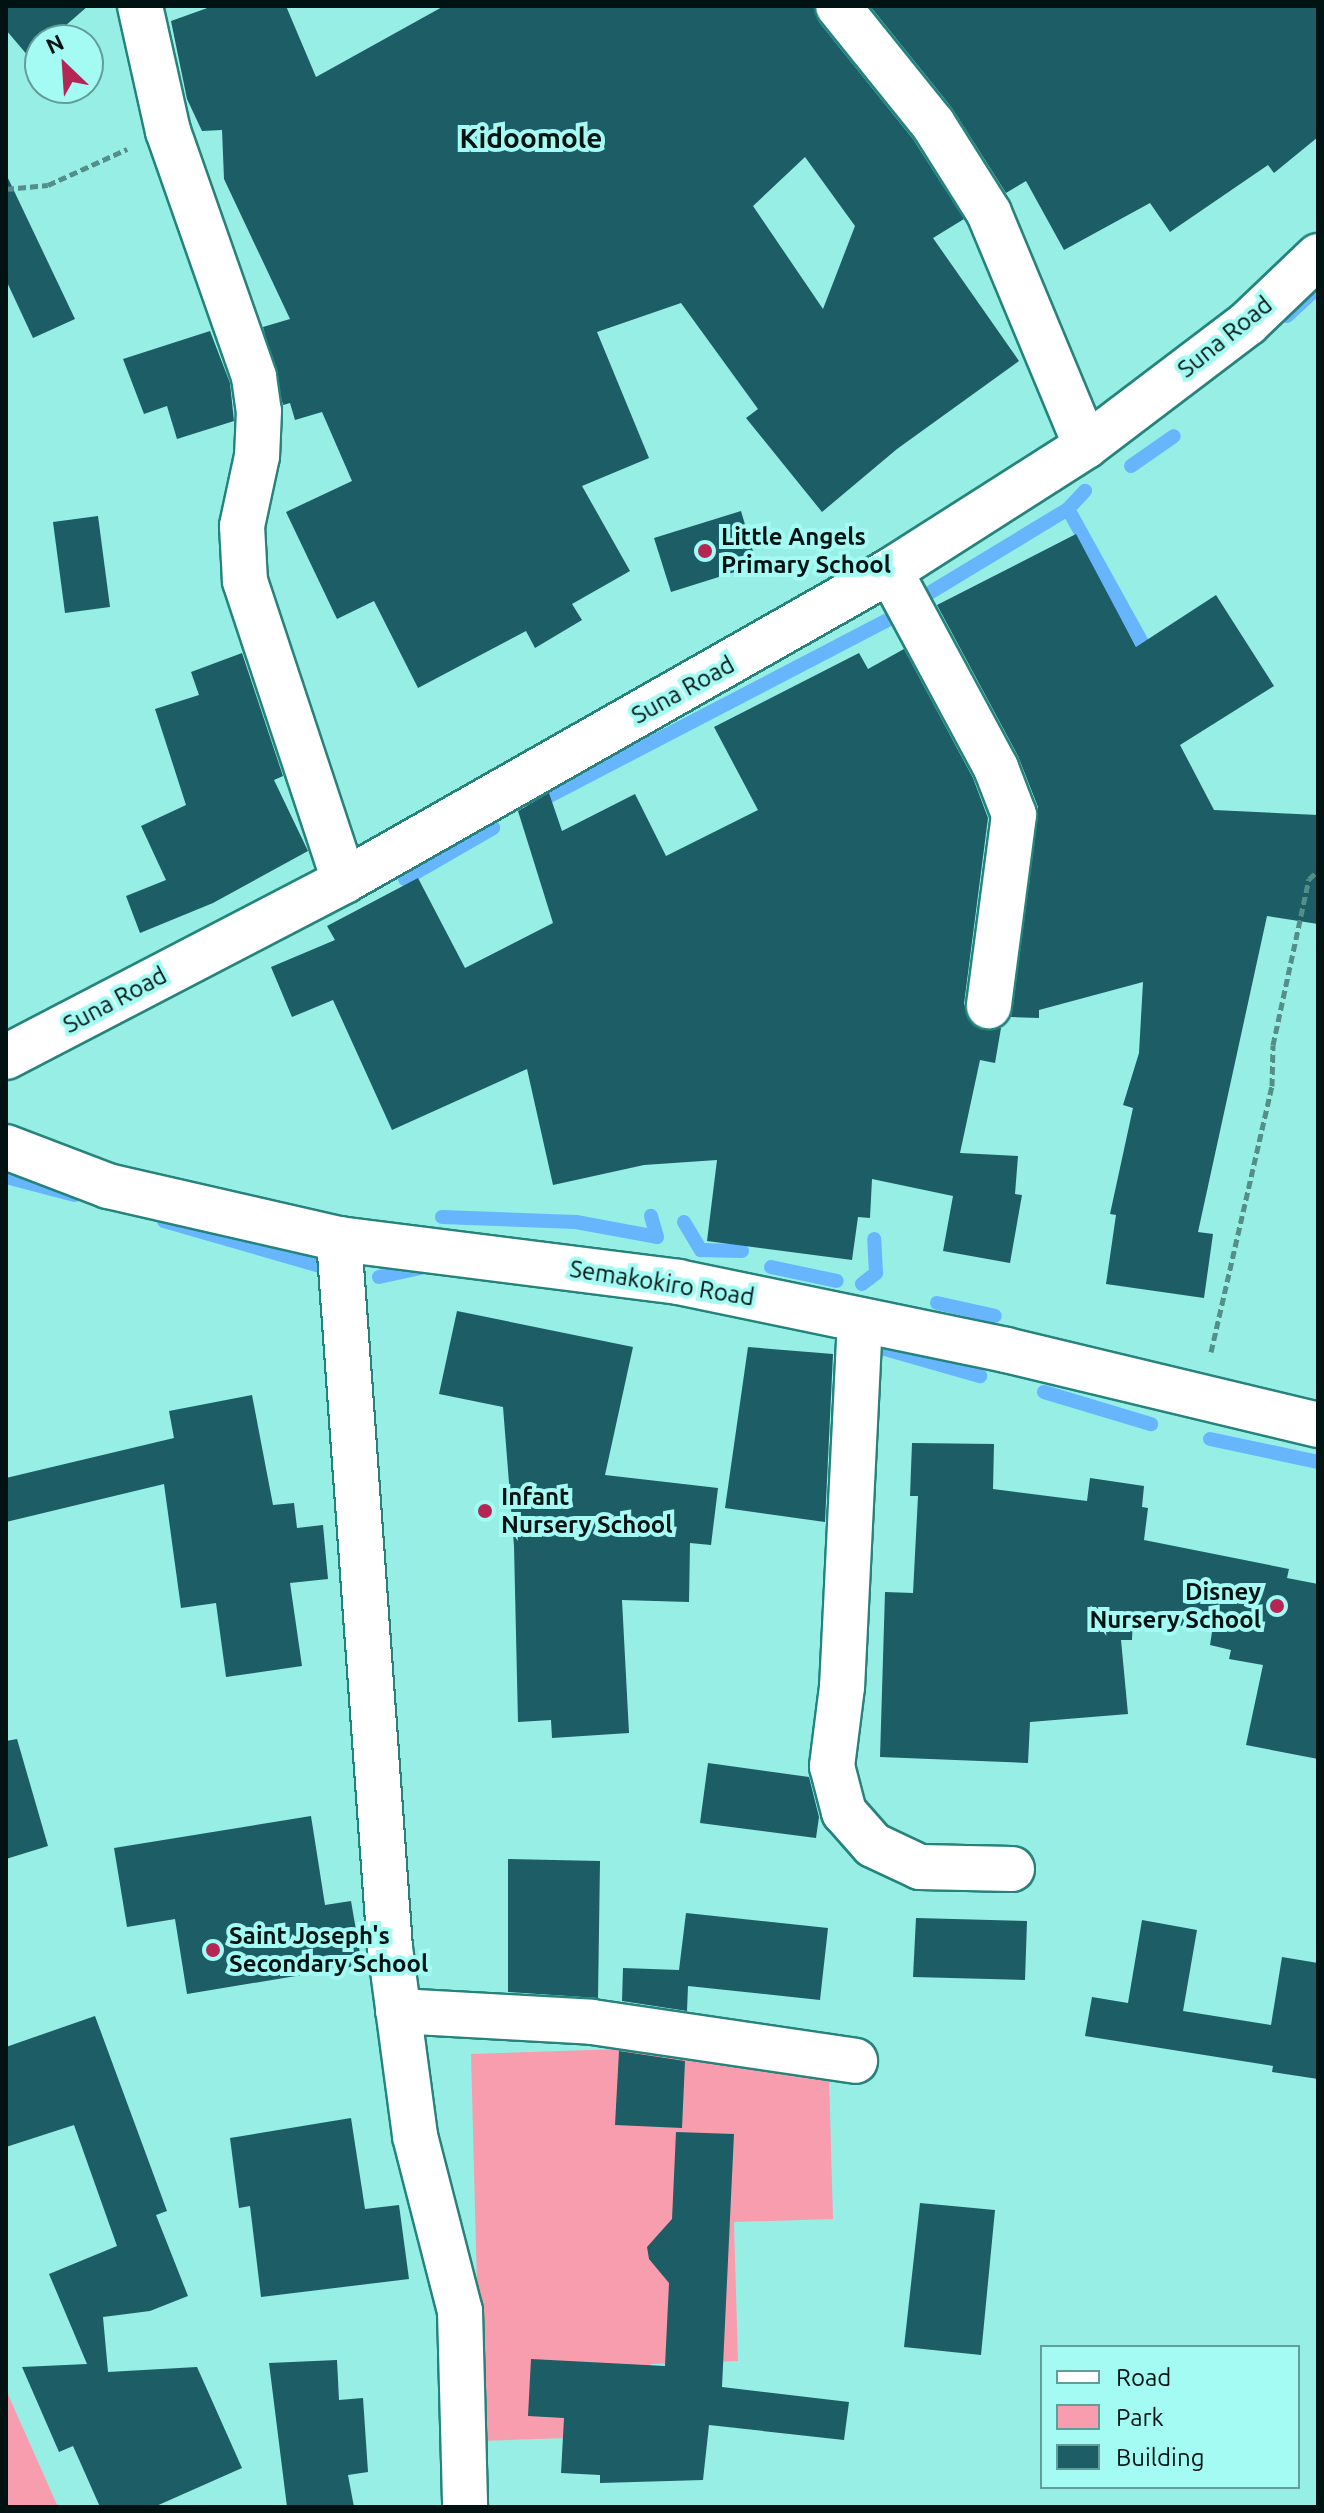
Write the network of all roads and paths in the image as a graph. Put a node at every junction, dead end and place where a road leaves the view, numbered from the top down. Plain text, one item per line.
1 (140, 6) edge
2 (838, 6) edge
3 (168, 131) junction
4 (6, 189) edge
5 (1318, 256) edge
6 (1086, 446) junction
7 (890, 571) junction
8 (1318, 871) edge
9 (344, 881) junction
10 (989, 1006) dead end
11 (6, 1057) edge
12 (6, 1147) edge
13 (339, 1239) junction
14 (860, 1320) junction
15 (1201, 1396) junction
16 (1318, 1425) edge
17 (1012, 1869) dead end
18 (398, 2011) junction
19 (855, 2061) dead end
20 (465, 2507) edge

1 - 3 street
2 - 6 street
3 - 4 path
3 - 9 street
5 - 6 street, Suna Road
6 - 7 street, Suna Road
7 - 9 street, Suna Road
7 - 10 street
8 - 15 path
9 - 11 street, Suna Road
12 - 13 street, Semakokiro Road
13 - 14 street, Semakokiro Road
13 - 18 street
14 - 15 street, Semakokiro Road
14 - 17 street
15 - 16 street, Semakokiro Road
18 - 19 street
18 - 20 street

